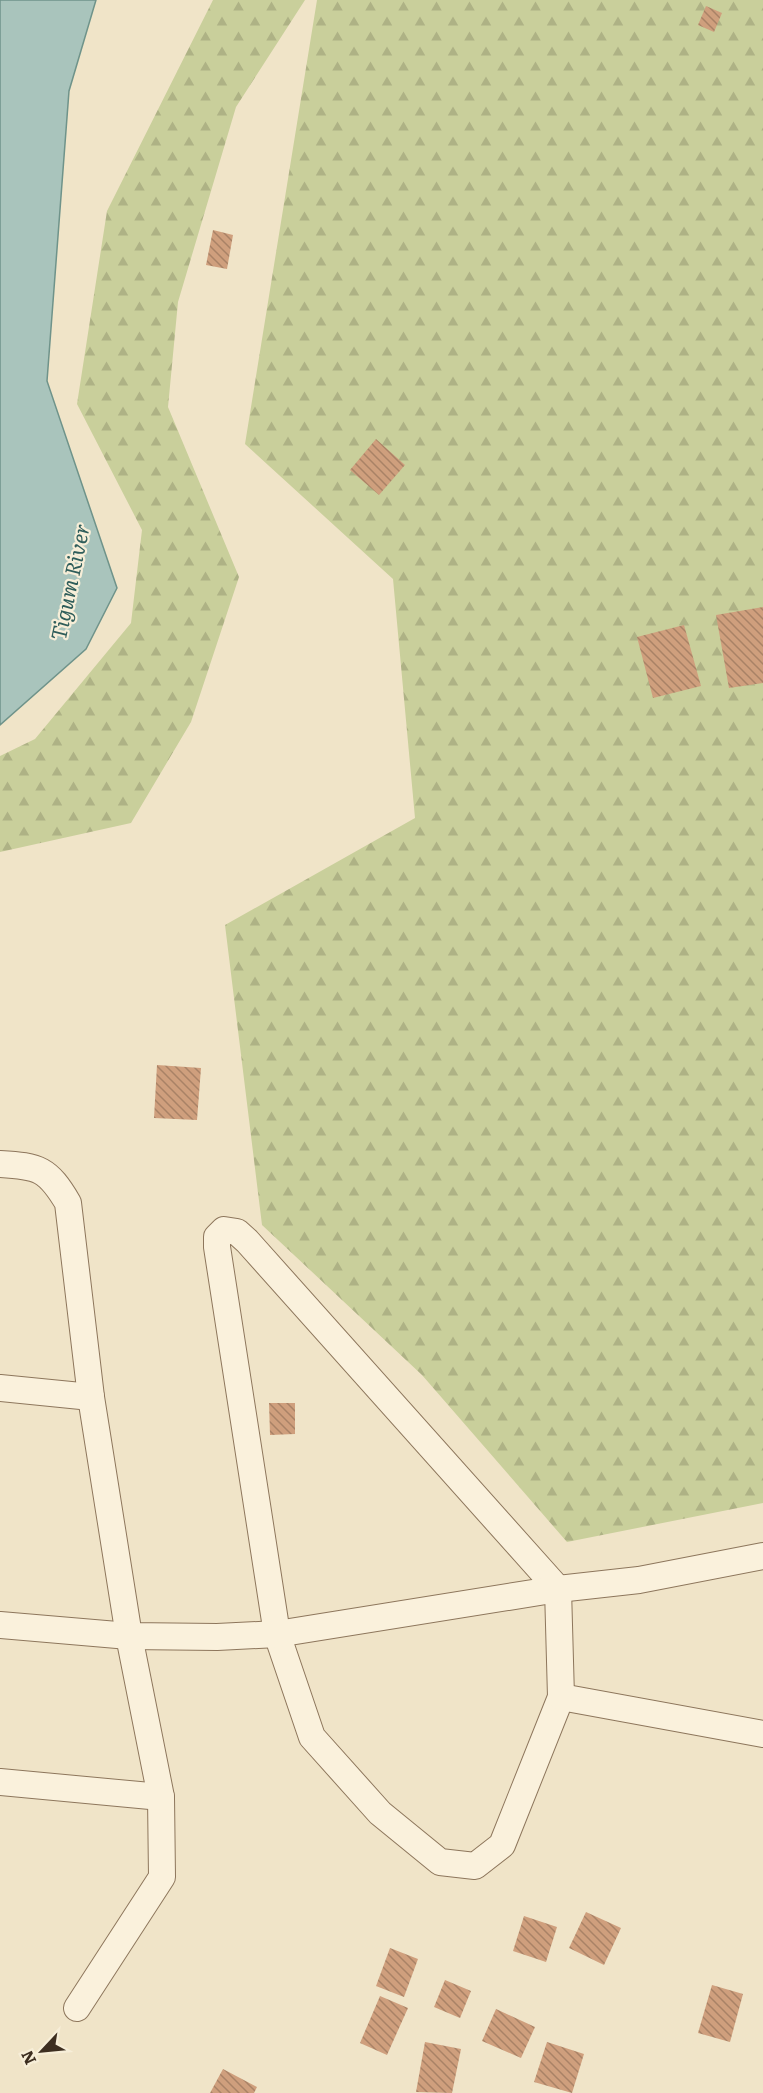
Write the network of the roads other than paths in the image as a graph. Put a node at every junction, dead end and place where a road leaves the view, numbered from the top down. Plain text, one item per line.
1 (0, 1164) edge
2 (0, 1388) edge
3 (91, 1397) junction
4 (763, 1556) edge
5 (558, 1589) junction
6 (0, 1625) edge
7 (277, 1635) junction
8 (129, 1636) junction
9 (561, 1697) junction
10 (763, 1734) edge
11 (0, 1782) edge
12 (161, 1797) junction
13 (77, 2008) dead end

1 - 3 street
2 - 3 street
3 - 8 street
4 - 5 street
5 - 7 street
5 - 7 street
5 - 9 street
6 - 8 street
7 - 8 street
7 - 9 street
8 - 12 street
9 - 10 street
11 - 12 street
12 - 13 street

